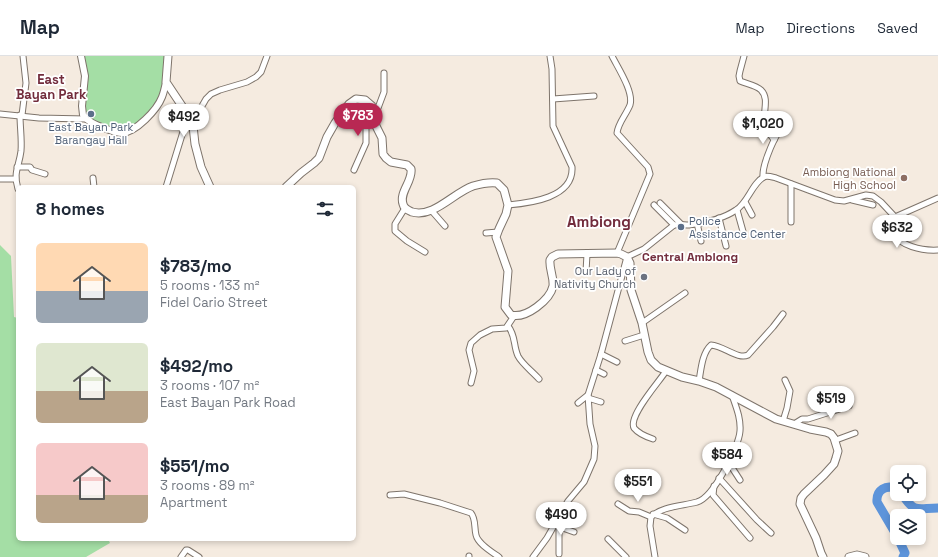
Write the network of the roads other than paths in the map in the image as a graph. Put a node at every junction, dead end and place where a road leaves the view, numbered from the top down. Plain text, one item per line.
1 (23, 56) edge
2 (81, 56) edge
3 (168, 56) edge
4 (267, 56) edge
5 (550, 56) edge
6 (612, 56) edge
7 (744, 56) edge
8 (384, 73) dead end
9 (166, 82) junction
10 (594, 96) dead end
11 (553, 99) junction
12 (373, 110) junction
13 (0, 114) edge
14 (21, 115) junction
15 (86, 119) junction
16 (374, 119) junction
17 (190, 120) junction
18 (786, 124) dead end
19 (774, 140) junction
20 (17, 167) junction
21 (354, 170) dead end
22 (45, 174) dead end
23 (763, 177) junction
24 (93, 178) dead end
25 (0, 179) edge
26 (15, 179) junction
27 (791, 184) junction
28 (17, 185) edge
29 (94, 185) edge
30 (167, 185) edge
31 (209, 185) edge
32 (288, 185) edge
33 (938, 198) edge
34 (851, 200) junction
35 (745, 202) junction
36 (660, 203) dead end
37 (508, 205) junction
38 (654, 205) dead end
39 (873, 205) dead end
40 (405, 208) junction
41 (737, 210) junction
42 (428, 211) junction
43 (752, 215) dead end
44 (896, 217) junction
45 (719, 218) junction
46 (791, 222) dead end
47 (680, 224) junction
48 (697, 224) junction
49 (674, 225) junction
50 (445, 226) dead end
51 (498, 232) junction
52 (486, 233) dead end
53 (744, 235) dead end
54 (701, 241) dead end
55 (726, 246) dead end
56 (938, 250) edge
57 (425, 252) dead end
58 (617, 253) junction
59 (587, 254) junction
60 (627, 257) junction
61 (586, 272) dead end
62 (685, 293) dead end
63 (783, 314) dead end
64 (514, 316) junction
65 (642, 323) junction
66 (508, 326) junction
67 (644, 335) junction
68 (625, 341) dead end
69 (601, 354) junction
70 (617, 362) dead end
71 (596, 370) junction
72 (666, 371) junction
73 (604, 374) dead end
74 (539, 379) dead end
75 (785, 380) dead end
76 (699, 381) junction
77 (471, 383) dead end
78 (732, 395) junction
79 (588, 396) junction
80 (601, 402) dead end
81 (578, 403) dead end
82 (848, 406) dead end
83 (783, 420) junction
84 (794, 424) junction
85 (855, 433) dead end
86 (653, 440) dead end
87 (836, 440) junction
88 (729, 463) junction
89 (719, 478) junction
90 (740, 480) dead end
91 (714, 485) junction
92 (390, 495) dead end
93 (618, 504) dead end
94 (652, 516) junction
95 (557, 526) junction
96 (685, 530) dead end
97 (574, 532) dead end
98 (771, 533) dead end
99 (750, 538) dead end
100 (608, 539) dead end
101 (559, 554) dead end
102 (181, 557) edge
103 (199, 557) edge
104 (499, 557) edge
105 (533, 557) edge
106 (626, 557) edge
107 (655, 557) edge
108 (823, 557) edge
109 (849, 557) edge
110 (865, 557) edge

1 - 14 street
2 - 15 street
3 - 9 main road
4 - 17 street
5 - 11 street
6 - 58 street
7 - 19 street
8 - 16 street
9 - 15 street
9 - 17 main road
10 - 11 street
11 - 37 street
12 - 16 main road
12 - 21 street
12 - 32 main road
13 - 14 street
14 - 15 street
14 - 20 street
16 - 40 main road
17 - 30 street
17 - 31 main road
18 - 19 street
19 - 23 street
20 - 22 street
20 - 26 street
23 - 27 street
23 - 35 street
24 - 29 street
25 - 26 street
26 - 28 street
27 - 34 street
27 - 46 street
33 - 44 street
34 - 39 street
34 - 44 street
35 - 41 street
35 - 43 street
36 - 47 street
37 - 42 main road
37 - 51 main road
38 - 49 street
40 - 42 main road
40 - 57 street
41 - 45 street
41 - 53 street
42 - 50 street
44 - 56 street
45 - 48 street
45 - 55 street
47 - 48 street
47 - 49 street
48 - 54 street
49 - 60 street
51 - 52 street
51 - 64 main road
58 - 59 main road
58 - 60 main road
59 - 61 street
59 - 64 main road
60 - 65 main road
60 - 69 street
62 - 65 street
63 - 76 street
64 - 66 street
65 - 67 main road
66 - 74 street
66 - 77 street
67 - 68 street
67 - 72 main road
69 - 70 street
69 - 71 street
71 - 73 street
71 - 79 street
72 - 76 main road
72 - 86 street
75 - 83 street
76 - 78 main road
78 - 83 main road
78 - 88 street
79 - 80 street
79 - 81 street
79 - 95 street
82 - 84 street
83 - 84 main road
84 - 87 main road
85 - 87 street
87 - 108 main road
88 - 89 street
88 - 90 street
89 - 91 street
89 - 98 street
91 - 94 street
91 - 99 street
92 - 104 street
93 - 94 street
94 - 96 street
94 - 107 street
95 - 97 street
95 - 101 street
95 - 105 street
100 - 106 street
102 - 103 street
109 - 110 main road

